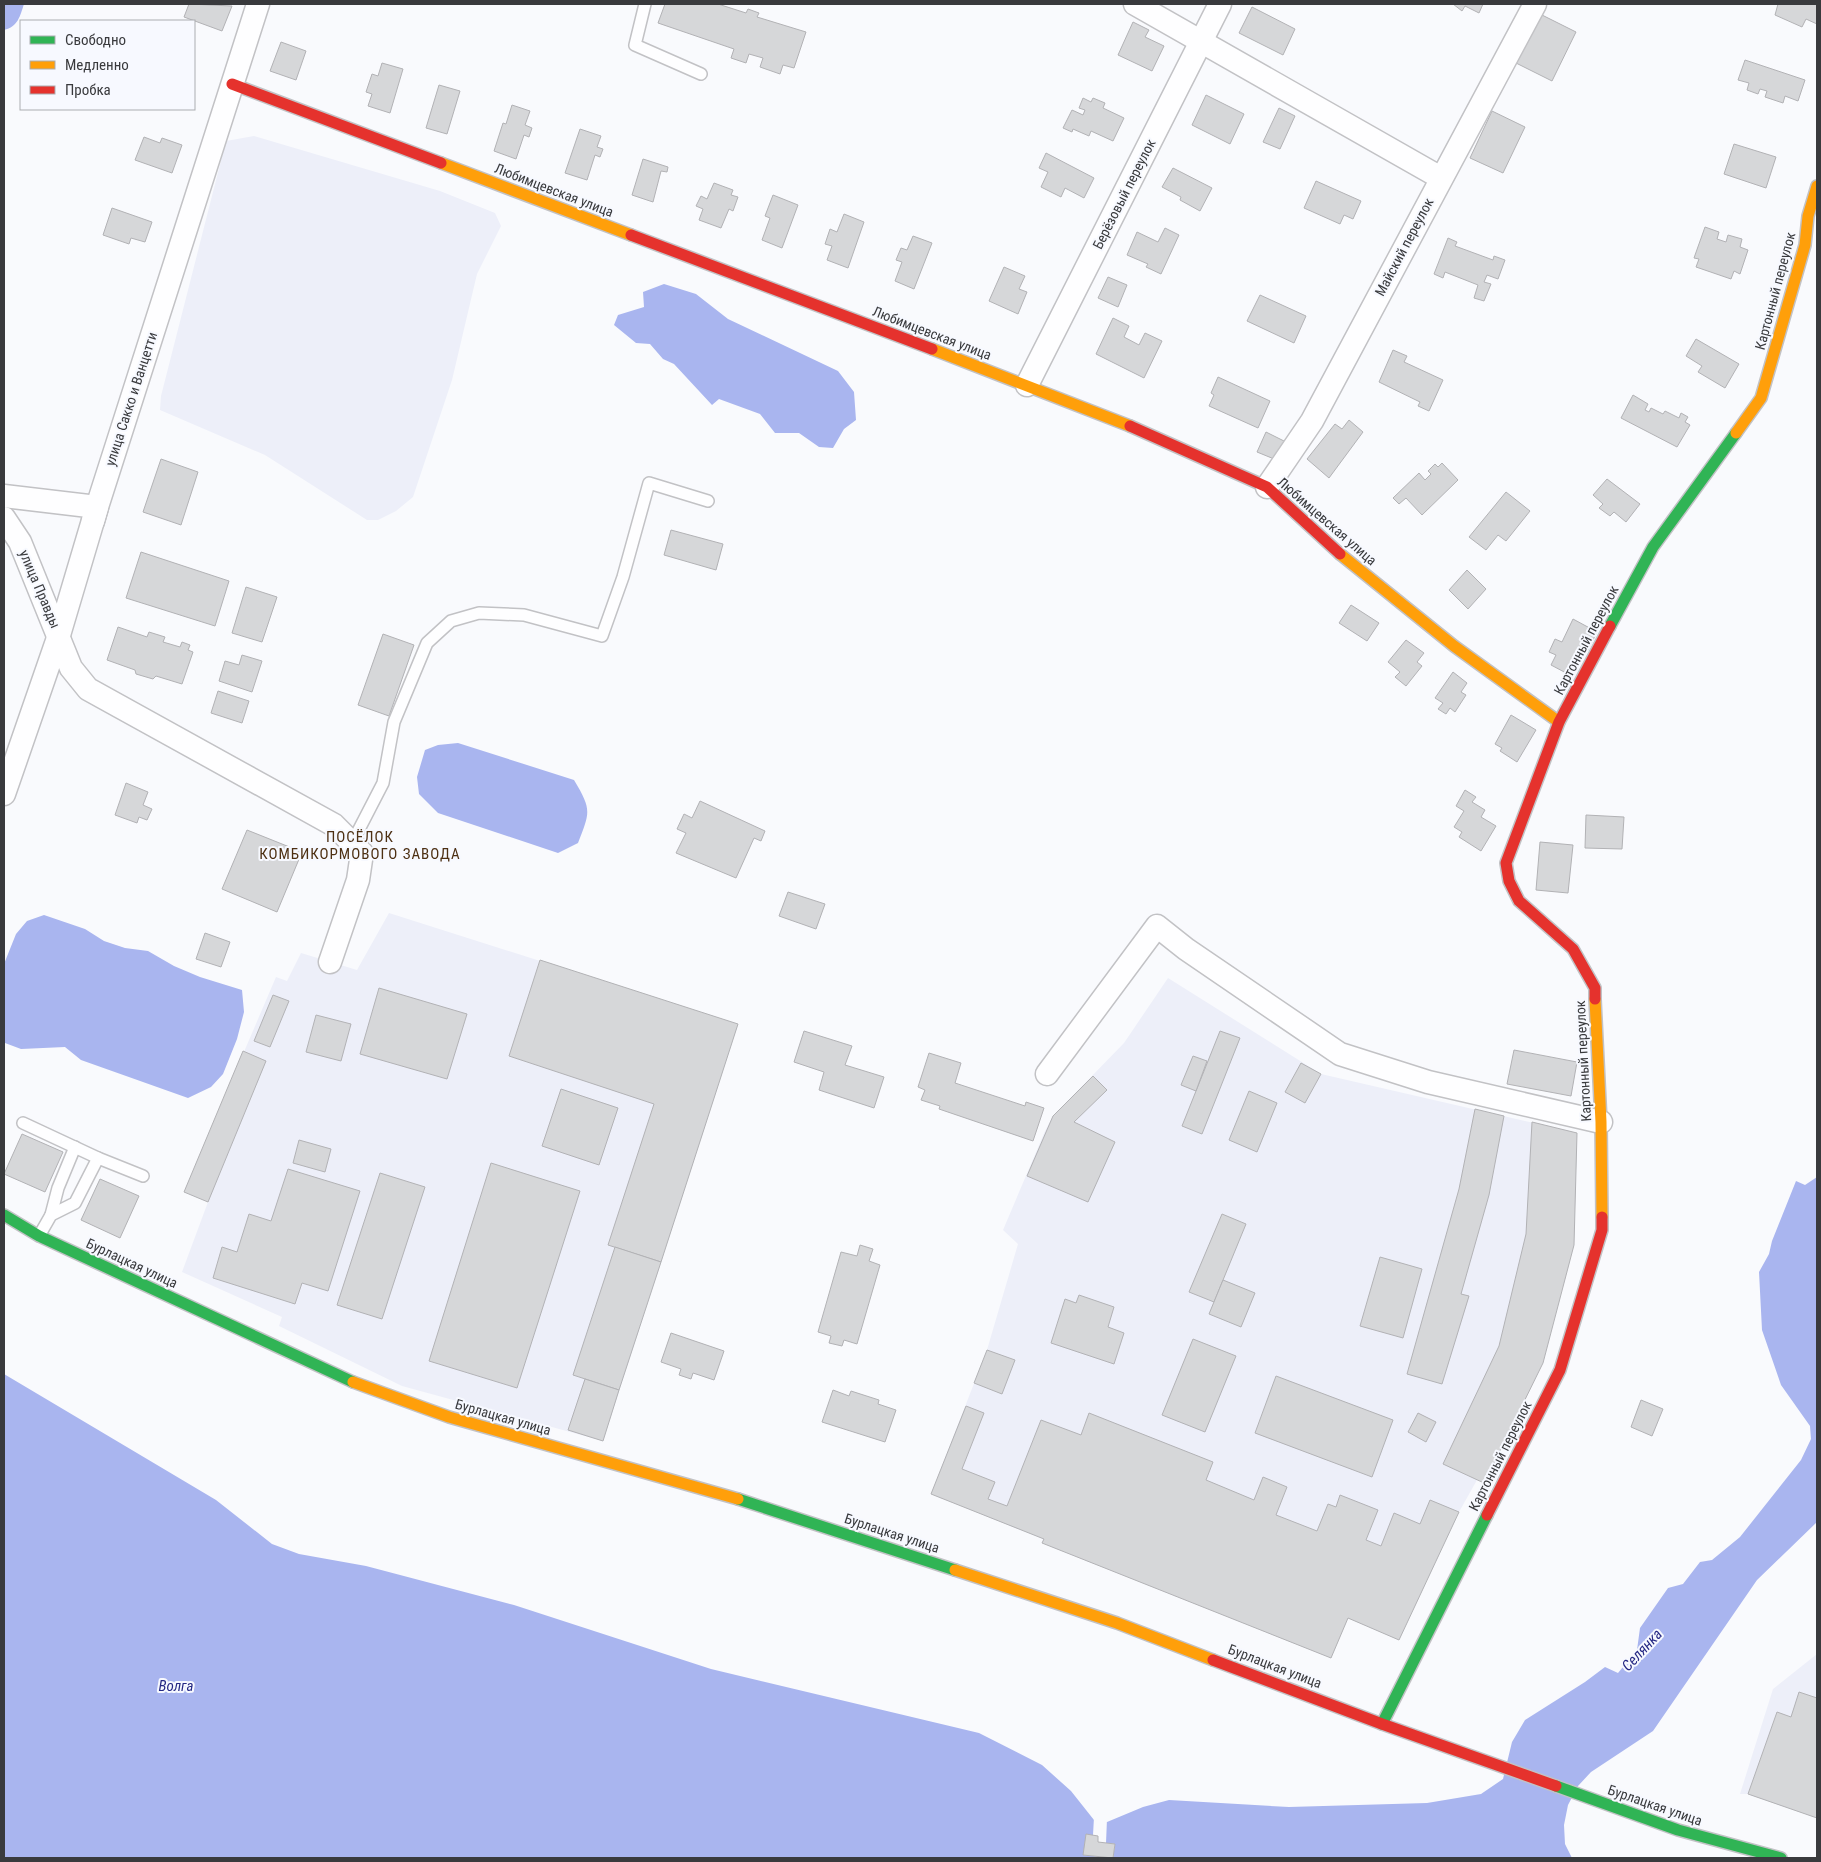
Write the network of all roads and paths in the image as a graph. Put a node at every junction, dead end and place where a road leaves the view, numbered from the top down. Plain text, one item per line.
1 (258, 4) edge
2 (645, 4) edge
3 (1135, 4) edge
4 (1220, 4) edge
5 (1535, 4) edge
6 (1200, 42) junction
7 (701, 74) dead end
8 (232, 84) junction
9 (1441, 178) junction
10 (1817, 186) edge
11 (1027, 385) junction
12 (1267, 487) junction
13 (4, 496) edge
14 (708, 501) dead end
15 (97, 507) junction
16 (4, 518) edge
17 (59, 635) junction
18 (1559, 722) junction
19 (4, 794) edge
20 (352, 843) junction
21 (330, 962) dead end
22 (1047, 1074) dead end
23 (1601, 1122) junction
24 (23, 1123) dead end
25 (74, 1147) junction
26 (98, 1158) junction
27 (143, 1176) dead end
28 (51, 1214) junction
29 (4, 1215) edge
30 (39, 1236) junction
31 (1382, 1724) junction
32 (1781, 1858) edge

1 - 8 street, улица Сакко и Ванцетти
2 - 7 lane
3 - 6 street
4 - 6 street, Берёзовый переулок
5 - 9 street, Майский переулок
6 - 9 street
6 - 11 street, Берёзовый переулок
8 - 11 street, Любимцевская улица
8 - 15 street, улица Сакко и Ванцетти
9 - 12 street, Майский переулок
10 - 18 street, Картонный переулок
11 - 12 street, Любимцевская улица
12 - 18 street, Любимцевская улица
13 - 15 street
14 - 20 lane
15 - 17 street, улица Сакко и Ванцетти
16 - 17 street, улица Правды
17 - 19 street
17 - 20 street, улица Правды
18 - 23 street, Картонный переулок
20 - 21 street
22 - 23 street
23 - 31 street, Картонный переулок
24 - 25 lane
25 - 26 lane
25 - 28 lane
26 - 27 lane
26 - 28 lane
28 - 30 lane
29 - 30 street, Бурлацкая улица
30 - 31 street, Бурлацкая улица
31 - 32 street, Бурлацкая улица

